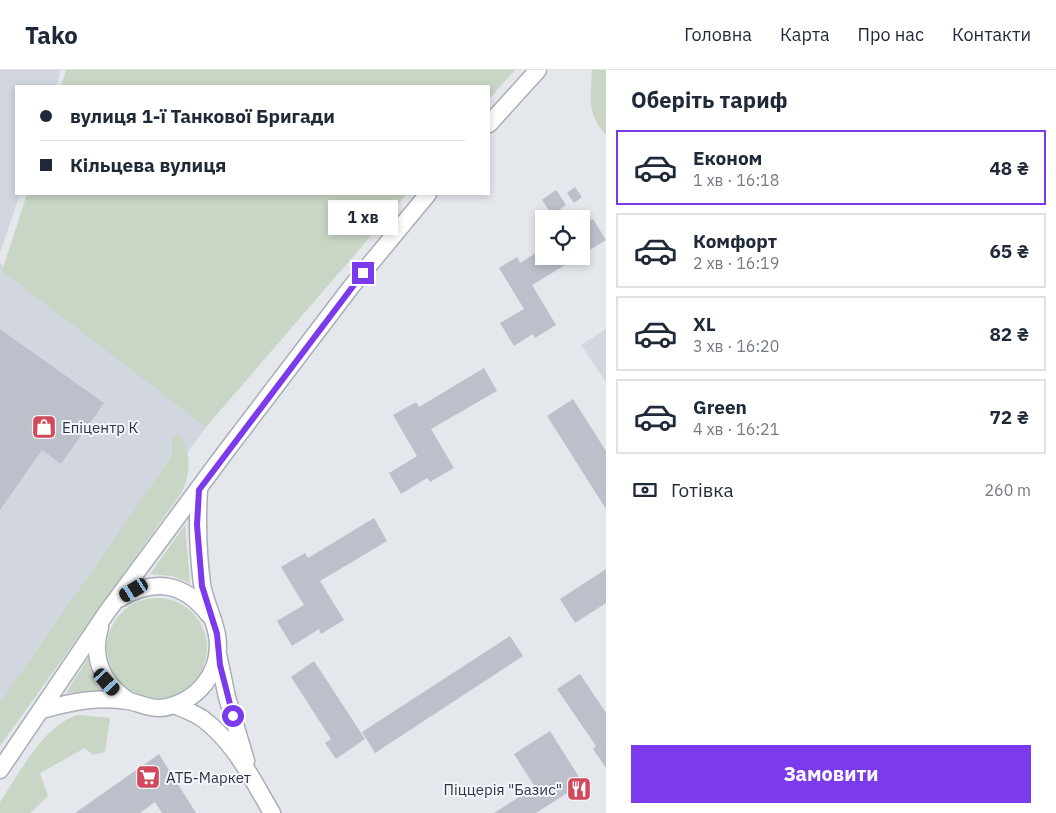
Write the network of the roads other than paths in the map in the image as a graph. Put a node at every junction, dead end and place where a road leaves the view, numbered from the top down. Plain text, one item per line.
1 (538, 70) edge
2 (490, 123) edge
3 (427, 195) edge
4 (199, 490) junction
5 (107, 612) junction
6 (210, 618) junction
7 (218, 652) junction
8 (129, 701) junction
9 (174, 705) junction
10 (42, 710) junction
11 (0, 770) edge
12 (249, 773) junction
13 (272, 813) edge

1 - 2 main road
3 - 4 main road
4 - 5 main road
4 - 6 main road
5 - 6 main road
5 - 8 main road
5 - 10 main road
6 - 7 main road
7 - 9 main road
7 - 12 main road
8 - 9 main road
8 - 10 main road
9 - 12 main road
10 - 11 main road
12 - 13 main road

